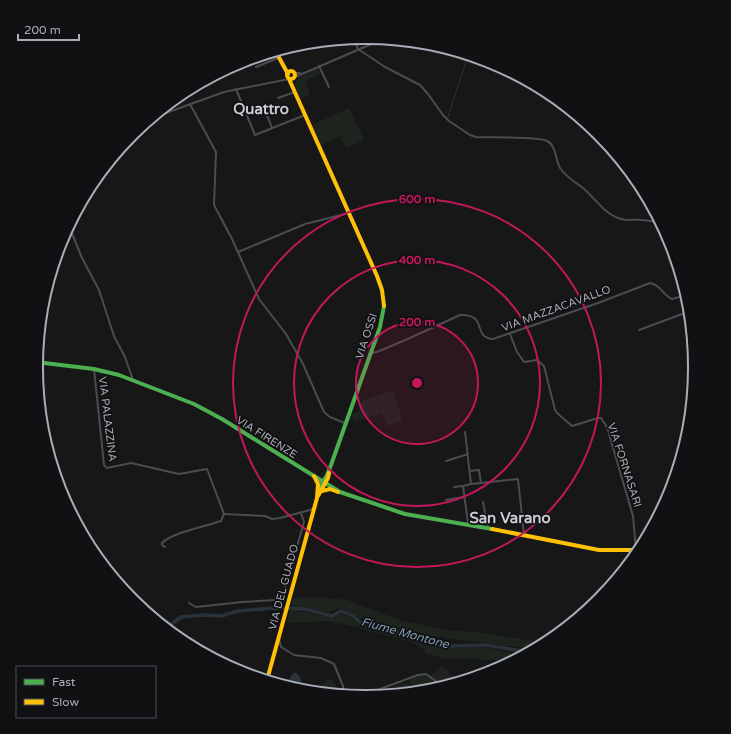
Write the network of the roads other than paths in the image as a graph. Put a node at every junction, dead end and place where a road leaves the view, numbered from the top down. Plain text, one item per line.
1 (356, 44) edge
2 (370, 44) edge
3 (358, 49) junction
4 (278, 58) joint
5 (319, 66) junction
6 (256, 67) dead end
7 (290, 76) junction
8 (329, 87) dead end
9 (236, 89) junction
10 (295, 92) junction
11 (278, 98) dead end
12 (190, 104) junction
13 (265, 110) dead end
14 (168, 112) edge
15 (305, 115) junction
16 (272, 128) junction
17 (349, 213) junction
18 (654, 222) edge
19 (72, 234) edge
20 (238, 252) junction
21 (681, 297) edge
22 (683, 314) edge
23 (639, 330) dead end
24 (510, 334) junction
25 (371, 353) junction
26 (43, 363) edge
27 (94, 369) junction
28 (133, 380) junction
29 (346, 423) junction
30 (465, 432) dead end
31 (468, 454) junction
32 (446, 461) dead end
33 (470, 471) junction
34 (314, 476) junction
35 (327, 478) junction
36 (324, 483) junction
37 (481, 483) junction
38 (471, 484) junction
39 (463, 486) junction
40 (454, 487) dead end
41 (320, 489) junction
42 (340, 492) junction
43 (464, 497) junction
44 (446, 500) dead end
45 (484, 502) dead end
46 (314, 508) junction
47 (301, 513) junction
48 (224, 514) junction
49 (468, 524) junction
50 (488, 528) junction
51 (524, 535) junction
52 (637, 542) edge
53 (165, 547) dead end
54 (631, 550) edge
55 (189, 603) dead end
56 (279, 637) junction
57 (269, 674) edge
58 (436, 681) edge
59 (344, 689) edge
60 (379, 689) edge

1 - 3 street
2 - 3 street
3 - 5 street
3 - 18 street
4 - 6 street
4 - 7 street
5 - 7 street
5 - 8 street
7 - 9 street
7 - 10 street, VIA OSSI
9 - 12 street
9 - 16 street
10 - 11 street
10 - 15 street, VIA OSSI
12 - 14 street
12 - 20 street
13 - 16 street
15 - 16 street
15 - 17 street, VIA OSSI
17 - 20 street
17 - 25 street, VIA OSSI
19 - 28 street
20 - 29 street
21 - 24 street, VIA MAZZACAVALLO
22 - 23 street
24 - 25 street, VIA MAZZACAVALLO
24 - 52 street, VIA FORNASARI
25 - 29 street, VIA OSSI
26 - 27 street, VIA FIRENZE
27 - 28 street, VIA FIRENZE
27 - 48 street, VIA PALAZZINA
28 - 34 street, VIA FIRENZE
29 - 35 street, VIA OSSI
30 - 31 street
31 - 32 street
31 - 33 street
33 - 37 street
33 - 38 street
34 - 35 street
34 - 36 street, VIA FIRENZE
34 - 41 street
35 - 36 street, VIA OSSI
35 - 42 street
36 - 41 street, VIA DEL GUADO
36 - 42 street, VIA FIRENZE
37 - 38 street
37 - 51 street
38 - 39 street
39 - 40 street
39 - 43 street
41 - 42 street
41 - 46 street, VIA DEL GUADO
42 - 49 street, VIA FIRENZE
43 - 44 street
43 - 49 street
45 - 50 street
46 - 47 street
46 - 56 street, VIA DEL GUADO
47 - 48 street
47 - 55 street, VIA DEL GUADO
48 - 53 street
49 - 50 street, VIA FIRENZE
50 - 51 street, VIA FIRENZE
51 - 54 street, VIA FIRENZE
56 - 57 street, VIA DEL GUADO
56 - 59 street
58 - 60 street

